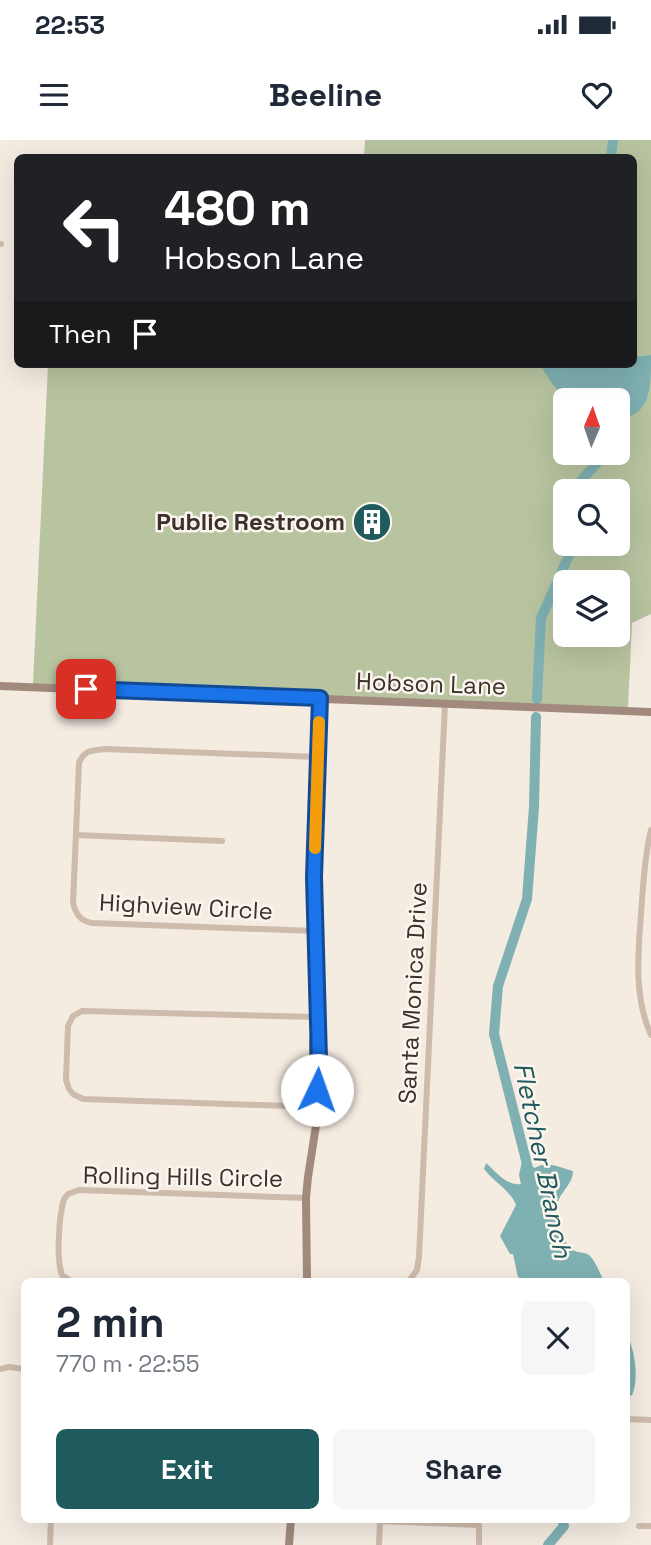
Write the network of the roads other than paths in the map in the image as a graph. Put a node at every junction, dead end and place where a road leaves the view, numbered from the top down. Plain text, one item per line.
1 (0, 685) edge
2 (318, 698) junction
3 (446, 704) junction
4 (651, 712) edge
5 (315, 757) junction
6 (651, 830) edge
7 (76, 835) junction
8 (222, 841) dead end
9 (313, 930) junction
10 (315, 1017) junction
11 (651, 1035) edge
12 (317, 1107) junction
13 (306, 1198) junction
14 (66, 1278) edge
15 (307, 1278) edge
16 (411, 1278) edge
17 (0, 1369) edge
18 (21, 1369) edge
19 (630, 1419) edge
20 (651, 1420) edge
21 (51, 1523) edge
22 (291, 1523) edge
23 (380, 1523) edge
24 (462, 1523) edge
25 (639, 1526) dead end
26 (651, 1526) edge
27 (50, 1545) edge
28 (289, 1545) edge
29 (380, 1545) edge
30 (479, 1545) edge

1 - 2 street, Hobson Lane
2 - 3 street, Hobson Lane
2 - 5 street
3 - 4 street, Hobson Lane
3 - 16 street, Santa Monica Drive
5 - 7 street, Highview Circle
5 - 9 street
6 - 11 street
7 - 8 street
7 - 9 street, Highview Circle
9 - 10 street
10 - 12 street
10 - 12 street
12 - 13 street
13 - 14 street, Rolling Hills Circle
13 - 15 street
17 - 18 street
19 - 20 street
21 - 27 street
22 - 28 street
23 - 29 street
24 - 30 street
25 - 26 street

